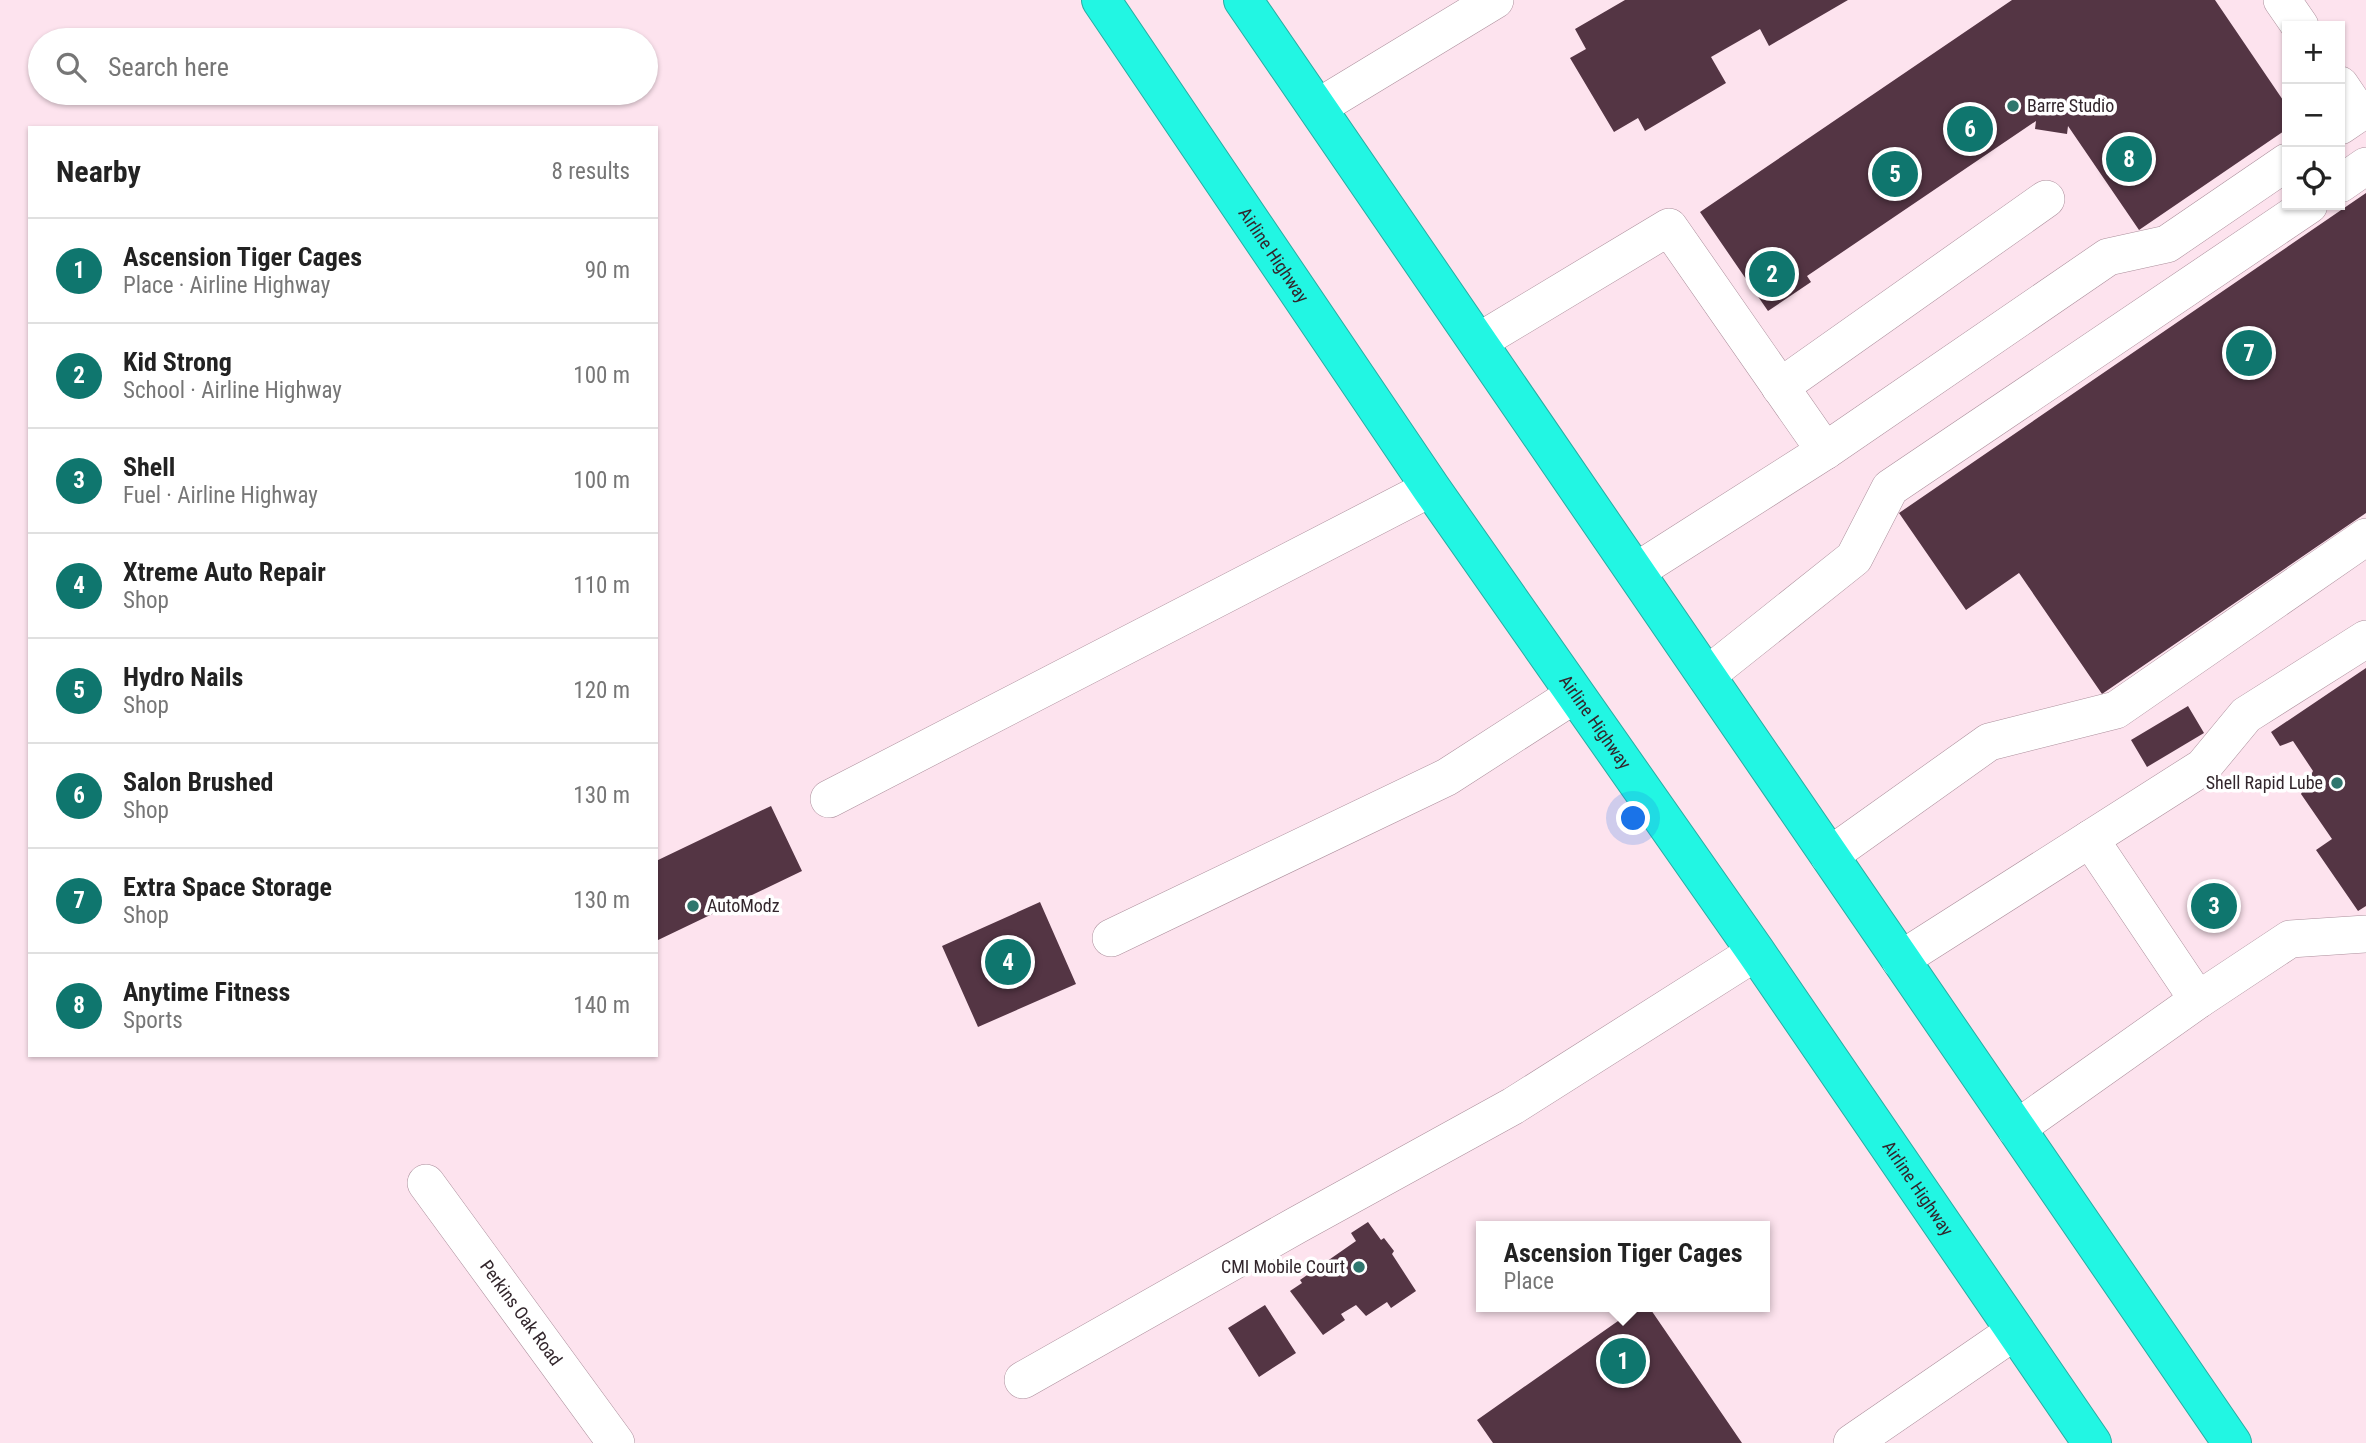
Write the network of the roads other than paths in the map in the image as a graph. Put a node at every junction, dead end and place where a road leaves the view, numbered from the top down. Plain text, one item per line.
1 (1101, 0) edge
2 (1495, 0) edge
3 (2282, 0) edge
4 (1242, 1) edge
5 (2297, 21) edge
6 (2345, 92) edge
7 (1317, 108) junction
8 (2345, 123) edge
9 (2282, 165) edge
10 (2366, 166) edge
11 (2345, 181) edge
12 (2046, 199) dead end
13 (2302, 210) edge
14 (1478, 342) junction
15 (1780, 387) junction
16 (1825, 451) junction
17 (1431, 488) junction
18 (2366, 537) edge
19 (1635, 572) junction
20 (2366, 639) edge
21 (1706, 676) junction
22 (1574, 695) junction
23 (829, 799) dead end
24 (2090, 839) junction
25 (1829, 856) junction
26 (2366, 934) edge
27 (1111, 938) dead end
28 (1756, 952) junction
29 (1900, 960) junction
30 (2198, 1000) junction
31 (2016, 1129) junction
32 (426, 1183) dead end
33 (2015, 1331) junction
34 (1023, 1380) dead end
35 (616, 1443) edge
36 (1852, 1443) edge
37 (2092, 1443) edge
38 (2232, 1443) edge

1 - 17 highway, Airline Highway
2 - 7 street
3 - 5 street
4 - 7 highway
6 - 8 street
7 - 14 highway
9 - 16 street
10 - 11 street
12 - 15 street
13 - 21 street
14 - 15 street
14 - 19 highway
15 - 16 street
16 - 19 street
17 - 22 highway, Airline Highway
17 - 23 street
18 - 25 street
19 - 21 highway
20 - 24 street
21 - 25 highway
22 - 27 street
22 - 28 highway, Airline Highway
24 - 29 street
24 - 30 street
25 - 29 highway
26 - 30 street
28 - 33 highway, Airline Highway
28 - 34 street
29 - 31 highway
30 - 31 street
31 - 38 highway
32 - 35 street, Perkins Oak Road
33 - 36 street
33 - 37 highway, Airline Highway

